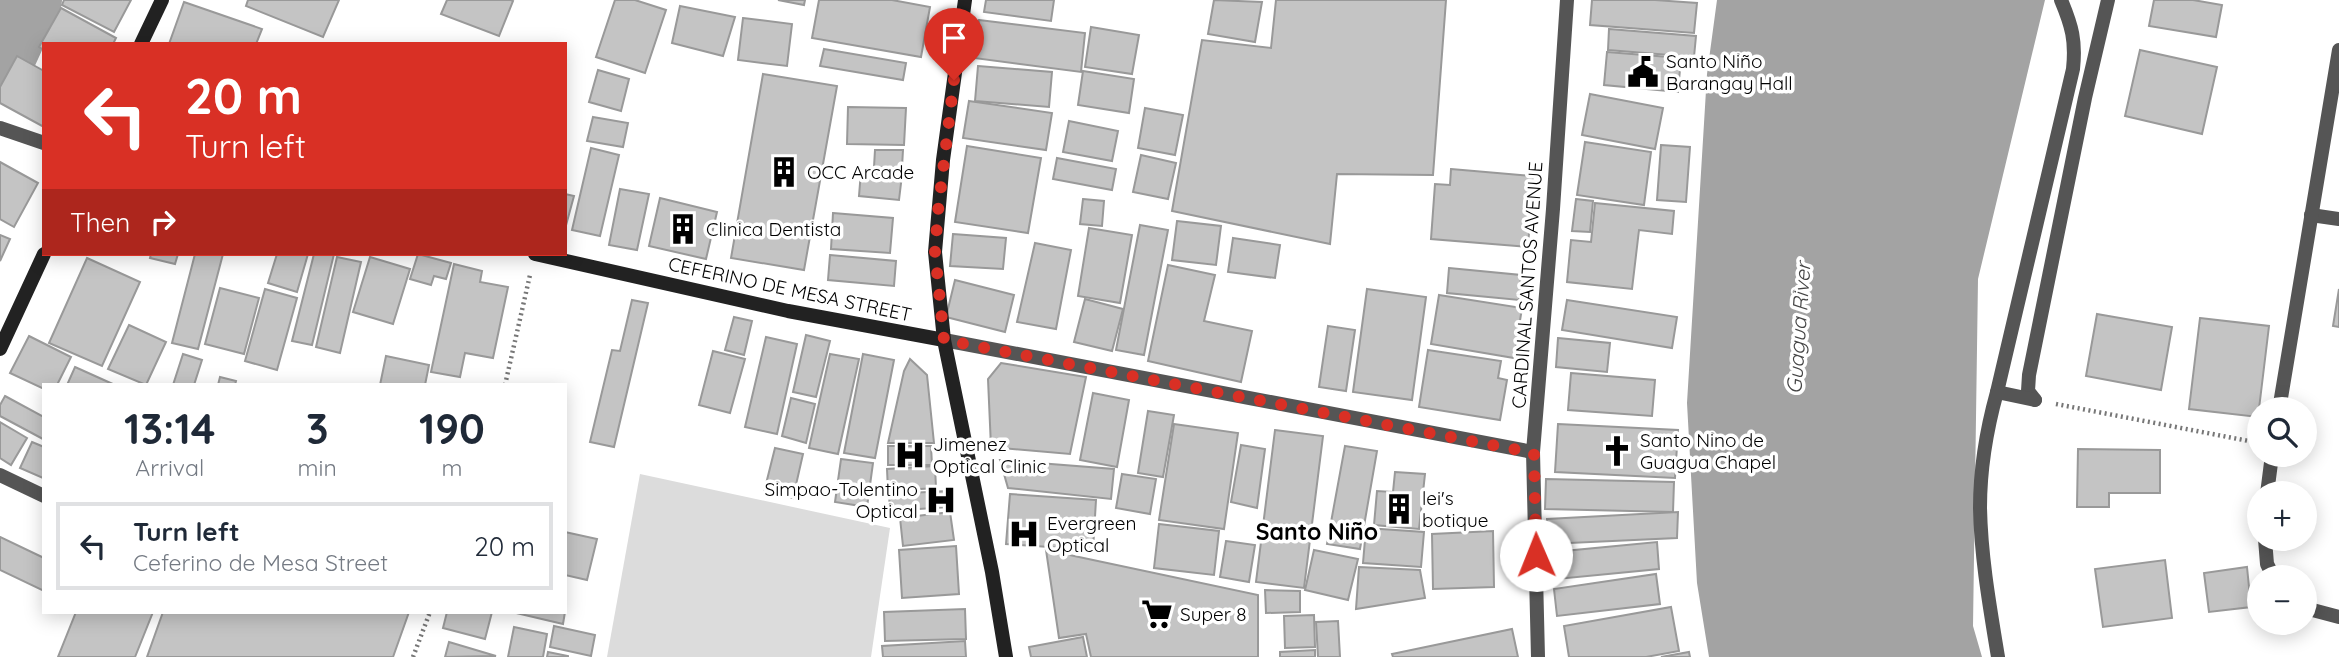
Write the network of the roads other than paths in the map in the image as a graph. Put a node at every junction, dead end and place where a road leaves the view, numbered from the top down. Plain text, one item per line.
1 (162, 0) edge
2 (965, 0) edge
3 (1567, 0) edge
4 (2061, 0) edge
5 (2108, 0) edge
6 (142, 42) edge
7 (2339, 50) edge
8 (0, 128) edge
9 (42, 142) edge
10 (2311, 215) junction
11 (2339, 219) edge
12 (43, 256) edge
13 (533, 260) edge
14 (944, 340) junction
15 (0, 349) edge
16 (1997, 391) junction
17 (2281, 397) edge
18 (1534, 453) junction
19 (0, 475) edge
20 (42, 495) edge
21 (2317, 611) edge
22 (2339, 617) edge
23 (1006, 657) edge
24 (1538, 657) edge
25 (1998, 657) edge

1 - 6 main road
2 - 14 main road
3 - 18 street, CARDINAL SANTOS AVENUE
4 - 16 street
5 - 16 street
7 - 10 street
8 - 9 street
10 - 11 street
10 - 17 street
12 - 15 main road
13 - 14 main road, CEFERINO DE MESA STREET
14 - 18 street, CEFERINO DE MESA STREET
14 - 23 main road
16 - 25 street
18 - 24 street, CARDINAL SANTOS AVENUE
19 - 20 street
21 - 22 street

